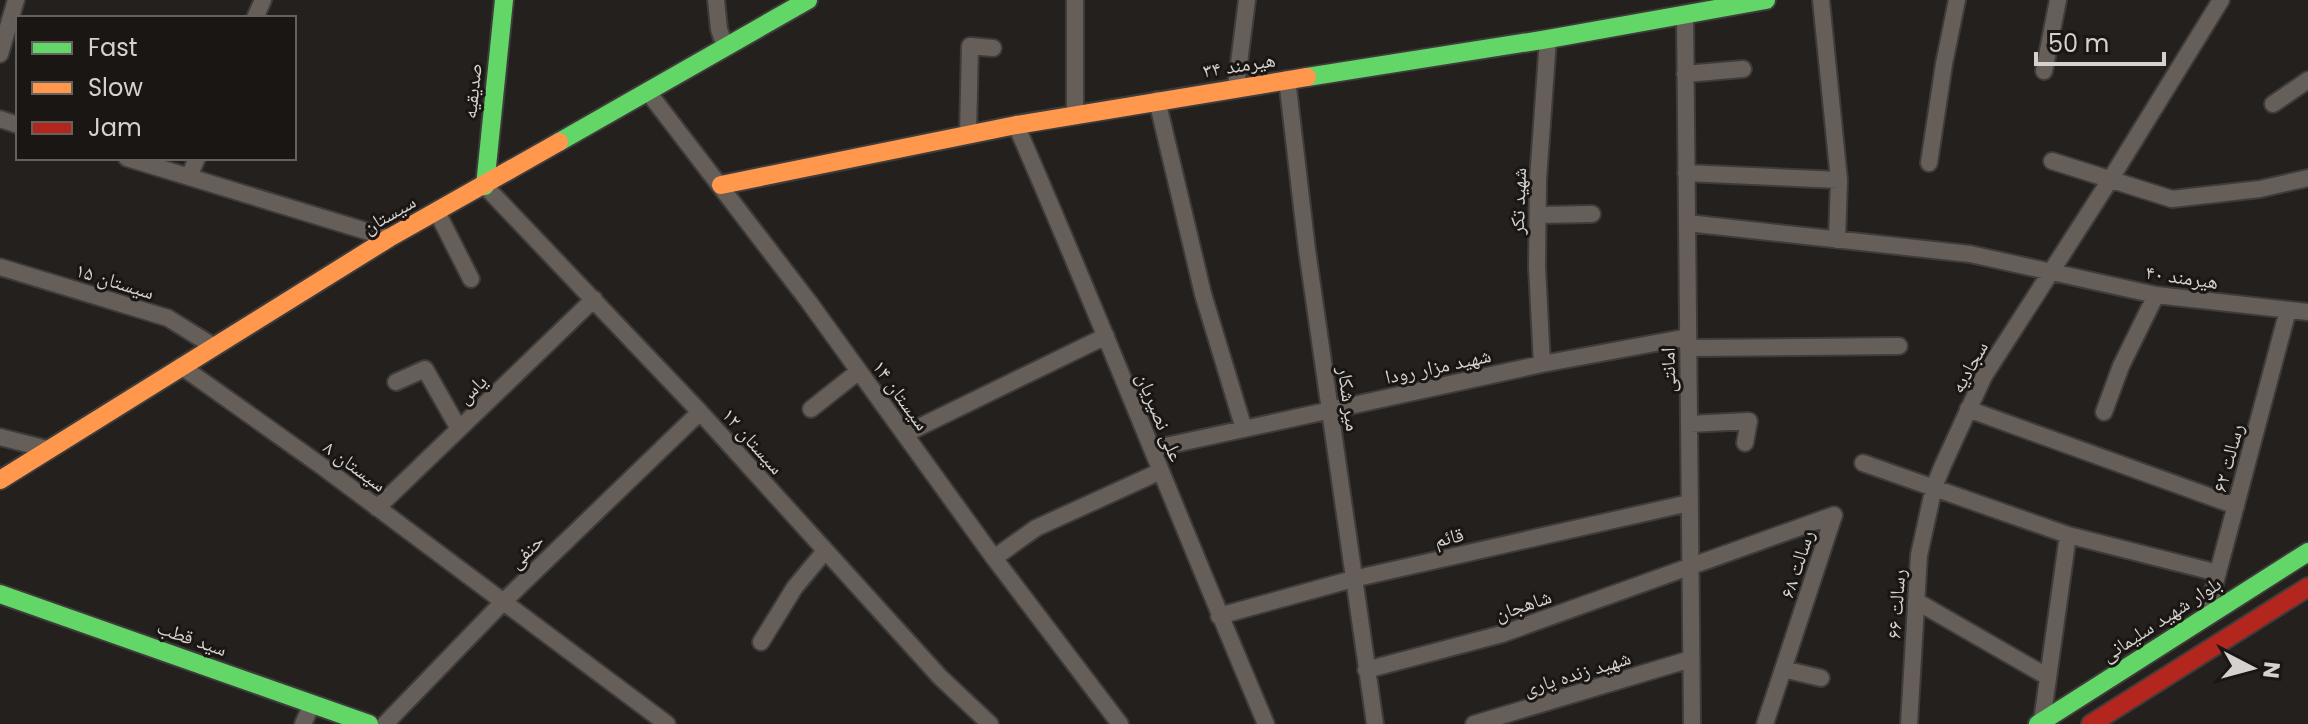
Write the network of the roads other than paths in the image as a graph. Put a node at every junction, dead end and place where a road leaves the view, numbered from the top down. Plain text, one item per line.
1 (16, 0) edge
2 (504, 0) edge
3 (716, 0) edge
4 (808, 0) edge
5 (1075, 0) edge
6 (1247, 0) edge
7 (1766, 0) edge
8 (1821, 0) edge
9 (1957, 0) edge
10 (2058, 0) edge
11 (2221, 0) edge
12 (1685, 15) junction
13 (1548, 39) junction
14 (725, 47) junction
15 (993, 48) dead end
16 (0, 54) edge
17 (1743, 69) dead end
18 (2044, 71) dead end
19 (1685, 74) junction
20 (1287, 79) junction
21 (2308, 80) edge
22 (1236, 87) junction
23 (648, 92) junction
24 (1157, 100) junction
25 (2273, 104) dead end
26 (1075, 115) junction
27 (1016, 125) junction
28 (968, 135) junction
29 (134, 160) edge
30 (196, 160) edge
31 (2052, 161) dead end
32 (1929, 163) dead end
33 (1686, 173) junction
34 (189, 177) junction
35 (2308, 178) edge
36 (1839, 180) junction
37 (2110, 180) junction
38 (721, 185) junction
39 (485, 186) junction
40 (437, 212) junction
41 (1592, 214) dead end
42 (1538, 215) junction
43 (1687, 223) junction
44 (389, 238) junction
45 (1837, 240) junction
46 (0, 267) edge
47 (2051, 272) junction
48 (471, 279) dead end
49 (2156, 295) junction
50 (594, 299) junction
51 (2288, 310) junction
52 (2308, 312) edge
53 (1106, 336) junction
54 (1688, 342) junction
55 (213, 346) junction
56 (1899, 346) dead end
57 (1542, 364) junction
58 (181, 366) junction
59 (859, 371) junction
60 (396, 382) dead end
61 (811, 409) dead end
62 (1968, 409) junction
63 (1331, 410) junction
64 (700, 412) junction
65 (2104, 412) dead end
66 (1689, 424) junction
67 (459, 429) junction
68 (1244, 429) junction
69 (905, 434) junction
70 (0, 437) edge
71 (1745, 443) dead end
72 (47, 449) junction
73 (1152, 449) junction
74 (1863, 463) dead end
75 (1161, 471) junction
76 (0, 480) edge
77 (1934, 487) junction
78 (1689, 503) junction
79 (2236, 506) junction
80 (377, 508) junction
81 (2068, 535) junction
82 (825, 551) junction
83 (2308, 552) edge
84 (994, 558) junction
85 (1690, 566) junction
86 (2218, 573) junction
87 (1353, 579) junction
88 (2308, 587) edge
89 (0, 594) edge
90 (1916, 601) junction
91 (503, 602) junction
92 (1219, 616) junction
93 (2206, 617) junction
94 (761, 642) dead end
95 (1691, 659) junction
96 (1783, 669) junction
97 (1366, 670) junction
98 (2048, 677) junction
99 (1821, 678) dead end
100 (312, 704) junction
101 (2040, 723) edge
102 (303, 724) edge
103 (369, 724) edge
104 (385, 724) edge
105 (667, 724) edge
106 (990, 724) edge
107 (1120, 724) edge
108 (1266, 724) edge
109 (1375, 724) edge
110 (1474, 724) edge
111 (1692, 724) edge
112 (1765, 724) edge
113 (1909, 724) edge
114 (2091, 724) edge

1 - 16 street
2 - 39 street, صدیقیه
3 - 14 street
4 - 14 street, سیستان
5 - 26 street
6 - 22 street
7 - 12 street, هیرمند ۳۴
8 - 36 street
9 - 32 street
10 - 18 street
11 - 37 street, سجادیه
12 - 13 street, هیرمند ۳۴
12 - 19 street, امانتی
13 - 20 street, هیرمند ۳۴
13 - 42 street, شهید تکر
14 - 23 street, سیستان
15 - 28 street
17 - 19 street
19 - 33 street, امانتی
20 - 22 street, هیرمند ۳۴
20 - 63 street, میر شکار
21 - 25 street
22 - 24 street, هیرمند ۳۴
23 - 38 street, سیستان ۱۴
23 - 39 street, سیستان
24 - 26 street, هیرمند ۳۴
24 - 68 street
26 - 27 street, هیرمند ۳۴
27 - 28 street, هیرمند ۳۴
27 - 53 street, علی نصیریان
28 - 38 street, هیرمند ۳۴
29 - 34 street
30 - 34 street
31 - 37 street
33 - 36 street
33 - 43 street, امانتی
34 - 44 street
35 - 37 street
36 - 45 street
37 - 47 street, سجادیه
38 - 59 street, سیستان ۱۴
39 - 40 street, سیستان
39 - 50 street, سیستان ۱۲
40 - 44 street, سیستان
40 - 48 street
41 - 42 street
42 - 57 street, شهید تکر
43 - 45 street, هیرمند ۴۰
43 - 54 street, امانتی
44 - 55 street, سیستان
45 - 47 street, هیرمند ۴۰
46 - 55 street, سیستان ۱۵
47 - 49 street, هیرمند ۴۰
47 - 62 street, سجادیه
49 - 51 street, هیرمند ۴۰
49 - 65 street
50 - 64 street, سیستان ۱۲
50 - 67 street, یاس
51 - 52 street, هیرمند ۴۰
51 - 79 street, رسالت ۶۲
53 - 69 street
53 - 73 street, علی نصیریان
54 - 56 street, شهید مزار رودا
54 - 57 street, شهید مزار رودا
54 - 66 street, امانتی
55 - 58 street, سیستان
57 - 63 street, شهید مزار رودا
58 - 72 street, سیستان
58 - 80 street, سیستان ۸
59 - 61 street
59 - 69 street, سیستان ۱۴
60 - 67 street
62 - 77 street, سجادیه
62 - 79 street
63 - 68 street, شهید مزار رودا
63 - 87 street, میر شکار
64 - 82 street, سیستان ۱۲
64 - 91 street, حنفی
66 - 71 street
66 - 78 street, امانتی
67 - 80 street, یاس
68 - 73 street, شهید مزار رودا
69 - 84 street, سیستان ۱۴
70 - 72 street
72 - 76 street, سیستان
73 - 75 street, علی نصیریان
74 - 77 street
75 - 84 street
75 - 92 street, علی نصیریان
77 - 81 street
77 - 90 street, رسالت ۶۶
78 - 85 street, امانتی
78 - 87 street, قائم
79 - 86 street, رسالت ۶۲
80 - 91 street, سیستان ۸
81 - 86 street
81 - 98 street
82 - 94 street
82 - 106 street, سیستان ۱۲
83 - 93 street, بلوار شهید سلیمانی
84 - 107 street, سیستان ۱۴
85 - 95 street, امانتی
85 - 96 street, رسالت ۶۸
85 - 97 street, شاهجان
86 - 93 street, رسالت ۶۲
87 - 92 street, قائم
87 - 97 street, میر شکار
88 - 114 street
89 - 100 street, سید قطب
90 - 98 street
90 - 113 street, رسالت ۶۶
91 - 104 street, حنفی
91 - 105 street, سیستان ۸
92 - 108 street, علی نصیریان
93 - 101 street, بلوار شهید سلیمانی
95 - 110 street, شهید زنده یاری
95 - 111 street, امانتی
96 - 99 street
96 - 112 street, رسالت ۶۸
97 - 109 street, میر شکار
98 - 101 street
100 - 102 street
100 - 103 street, سید قطب

